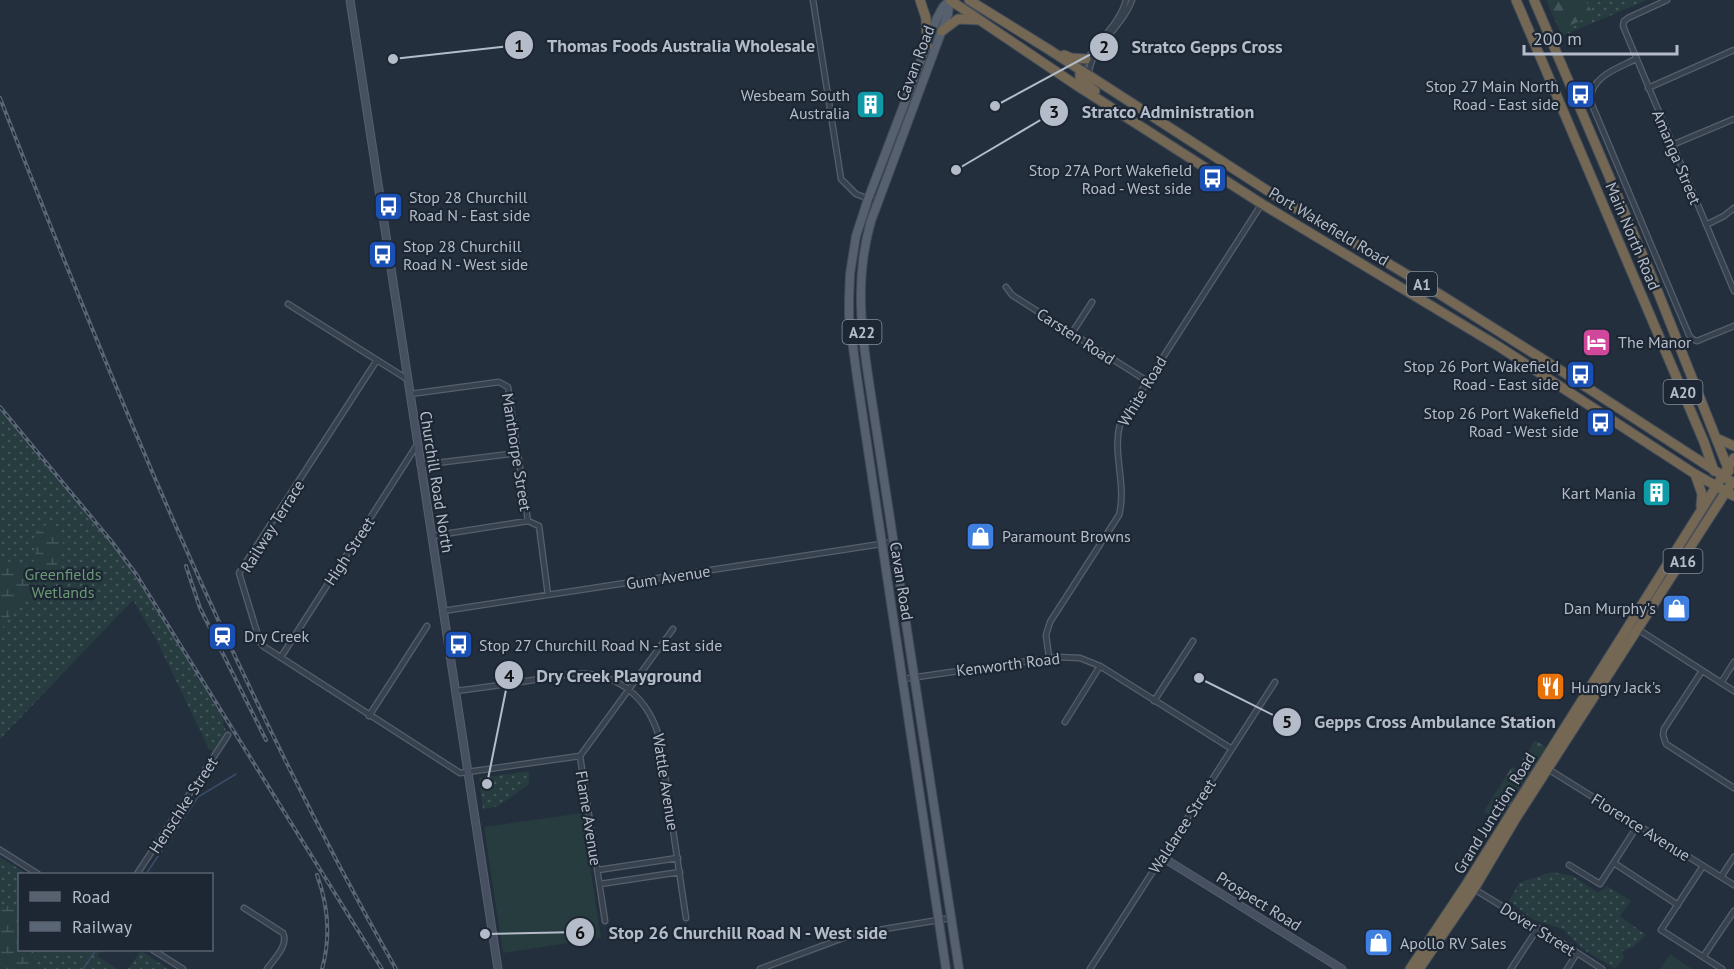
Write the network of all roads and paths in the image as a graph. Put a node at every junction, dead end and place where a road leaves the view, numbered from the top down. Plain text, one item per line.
1 (350, 0) edge
2 (813, 0) edge
3 (920, 0) edge
4 (950, 0) edge
5 (969, 0) edge
6 (1126, 0) edge
7 (1132, 0) edge
8 (1516, 0) edge
9 (1534, 0) edge
10 (1667, 0) edge
11 (1002, 20) junction
12 (980, 21) junction
13 (942, 31) junction
14 (927, 46) junction
15 (1048, 49) junction
16 (1734, 50) edge
17 (1086, 59) junction
18 (1636, 59) junction
19 (1080, 71) junction
20 (1090, 77) junction
21 (1648, 88) junction
22 (1109, 106) junction
23 (1734, 119) edge
24 (1672, 145) junction
25 (1250, 180) junction
26 (868, 199) junction
27 (1282, 200) junction
28 (878, 202) junction
29 (1262, 204) junction
30 (1734, 208) edge
31 (1706, 225) junction
32 (1006, 288) dead end
33 (1734, 291) edge
34 (1441, 295) junction
35 (1092, 302) dead end
36 (288, 304) dead end
37 (1433, 307) junction
38 (1734, 326) edge
39 (1072, 333) junction
40 (1676, 341) junction
41 (1664, 346) junction
42 (377, 360) junction
43 (868, 375) junction
44 (857, 377) junction
45 (407, 379) junction
46 (1148, 381) junction
47 (410, 394) junction
48 (1604, 398) junction
49 (1596, 409) junction
50 (1716, 438) junction
51 (1704, 442) junction
52 (417, 444) junction
53 (1734, 446) edge
54 (868, 450) junction
55 (518, 453) junction
56 (1689, 454) junction
57 (1734, 458) edge
58 (882, 463) junction
59 (420, 465) junction
60 (1713, 470) junction
61 (1725, 472) junction
62 (1695, 474) junction
63 (1733, 482) edge
64 (1716, 485) junction
65 (1730, 494) edge
66 (1700, 511) junction
67 (528, 521) junction
68 (432, 536) junction
69 (894, 542) junction
70 (883, 544) junction
71 (548, 596) junction
72 (443, 611) junction
73 (427, 626) dead end
74 (1634, 627) junction
75 (674, 629) dead end
76 (1194, 641) dead end
77 (280, 657) junction
78 (1049, 657) junction
79 (1734, 662) edge
80 (1100, 666) junction
81 (1702, 671) junction
82 (915, 677) junction
83 (903, 679) junction
84 (1275, 682) dead end
85 (1721, 683) junction
86 (630, 689) junction
87 (1734, 691) edge
88 (455, 692) junction
89 (1154, 701) junction
90 (369, 716) junction
91 (1065, 722) dead end
92 (228, 735) dead end
93 (1232, 749) junction
94 (580, 756) junction
95 (1545, 767) junction
96 (467, 773) junction
97 (1734, 788) edge
98 (1638, 825) junction
99 (0, 849) edge
100 (1162, 857) junction
101 (1734, 857) edge
102 (678, 858) junction
103 (1614, 863) junction
104 (1569, 865) dead end
105 (1703, 866) junction
106 (598, 870) junction
107 (680, 872) junction
108 (36, 873) edge
109 (138, 873) edge
110 (1721, 877) junction
111 (600, 884) junction
112 (1734, 885) edge
113 (1470, 887) junction
114 (1678, 904) junction
115 (244, 908) dead end
116 (1734, 910) edge
117 (686, 918) dead end
118 (951, 918) junction
119 (605, 921) dead end
120 (939, 921) junction
121 (1538, 928) junction
122 (155, 951) edge
123 (1577, 953) junction
124 (1703, 957) junction
125 (183, 969) edge
126 (267, 969) edge
127 (498, 969) edge
128 (760, 969) edge
129 (946, 969) edge
130 (959, 969) edge
131 (1090, 969) edge
132 (1342, 969) edge
133 (1410, 969) edge
134 (1419, 969) edge
135 (1510, 969) edge
136 (1567, 969) edge
137 (1602, 969) edge
138 (1722, 969) edge

1 - 45 street, Churchill Road North
2 - 26 street
3 - 14 highway
4 - 11 highway
4 - 12 highway, Port Wakefield Road / A1
4 - 13 main road, Cavan Road / A22
4 - 14 main road, Cavan Road
5 - 11 highway, Port Wakefield Road / A1
6 - 17 street
7 - 20 street
8 - 41 highway, Main North Road / A20
9 - 40 highway, Main North Road / A20
10 - 18 street, Amanga Street
11 - 15 highway, Port Wakefield Road / A1
12 - 13 highway
12 - 22 highway, Port Wakefield Road / A1
13 - 28 main road, Cavan Road / A22
14 - 26 main road, Cavan Road / A22
15 - 17 highway
15 - 19 highway, Port Wakefield Road / A1
16 - 21 street
17 - 19 street
18 - 21 street, Amanga Street
18 - 38 street
19 - 20 highway, Port Wakefield Road / A1
19 - 22 highway
20 - 25 highway, Port Wakefield Road / A1
21 - 24 street, Amanga Street
22 - 29 highway, Port Wakefield Road / A1
23 - 24 street
24 - 31 street, Amanga Street
25 - 27 highway, Port Wakefield Road / A1
25 - 29 highway
26 - 28 street
26 - 44 main road, Cavan Road / A22
27 - 29 highway
27 - 34 highway, Port Wakefield Road / A1
28 - 43 main road, Cavan Road / A22
29 - 37 highway, Port Wakefield Road / A1
29 - 46 street, White Road
30 - 31 street
31 - 33 street, Amanga Street
32 - 39 street, Carsten Road
34 - 37 highway
34 - 48 highway, Port Wakefield Road / A1
35 - 39 street
36 - 42 street
37 - 49 highway, Port Wakefield Road / A1
39 - 46 street, Carsten Road
40 - 41 highway
40 - 50 highway, Main North Road / A20
41 - 51 highway, Main North Road / A20
42 - 45 street
42 - 77 street, Railway Terrace
43 - 44 main road
43 - 58 main road, Cavan Road / A22
44 - 54 main road, Cavan Road / A22
45 - 47 street, Churchill Road North
46 - 78 street, White Road
47 - 52 street, Churchill Road North
47 - 55 street, Manthorpe Street
48 - 49 highway
48 - 56 highway, Port Wakefield Road / A1
49 - 62 highway, Port Wakefield Road / A1
50 - 53 highway
50 - 61 highway, Main North Road / A20
51 - 56 highway
51 - 60 highway, Main North Road / A20
52 - 59 street, Churchill Road North
52 - 77 street, High Street
54 - 58 main road
54 - 70 main road, Cavan Road / A22
55 - 59 street
55 - 67 street, Manthorpe Street
56 - 60 highway, Port Wakefield Road / A1
57 - 61 highway, Grand Junction Road / A16
58 - 69 main road, Cavan Road / A22
59 - 68 street, Churchill Road North
60 - 61 highway, Port Wakefield Road / A1
60 - 64 highway, Main North Road / A20
61 - 63 highway, Main North Road / A20
61 - 64 highway, Grand Junction Road / A16
62 - 64 highway, Port Wakefield Road / A1
62 - 66 highway
63 - 65 highway, Grand Junction Road / A16
64 - 65 highway, Port Wakefield Road / A1
64 - 66 highway, Grand Junction Road / A16
65 - 74 highway, Grand Junction Road / A16
66 - 74 highway, Grand Junction Road / A16
67 - 68 street
67 - 71 street
68 - 72 street, Churchill Road North
69 - 70 street, Gum Avenue
69 - 82 main road, Cavan Road / A22
70 - 71 street, Gum Avenue
70 - 83 main road, Cavan Road / A22
71 - 72 street, Gum Avenue
72 - 88 street, Churchill Road North
73 - 90 street
74 - 81 street
74 - 95 highway, Grand Junction Road / A16
75 - 86 street
76 - 89 street
77 - 90 street, Railway Terrace
78 - 80 street, Kenworth Road
78 - 82 street, Kenworth Road
79 - 85 street
80 - 89 street, Kenworth Road
80 - 91 street
81 - 85 street
81 - 97 street
82 - 83 street, Kenworth Road
82 - 118 main road, Cavan Road / A22
83 - 120 main road, Cavan Road / A22
84 - 93 street, Waldaree Street
85 - 87 street
86 - 88 street, Wattle Avenue
86 - 94 street
86 - 102 street, Wattle Avenue
88 - 96 street, Churchill Road North
89 - 93 street, Kenworth Road
90 - 96 street, Railway Terrace
92 - 109 street, Henschke Street
93 - 100 street, Waldaree Street
94 - 96 street, Flame Avenue
94 - 106 street, Flame Avenue
95 - 98 street, Florence Avenue
95 - 113 highway, Grand Junction Road / A16
96 - 127 street, Churchill Road North
98 - 103 street
98 - 105 street, Florence Avenue
99 - 108 street
100 - 131 street, Waldaree Street
100 - 132 street, Prospect Road
101 - 110 street
102 - 106 street
102 - 107 street, Wattle Avenue
103 - 104 street
103 - 114 street
105 - 110 street, Florence Avenue
105 - 114 street
106 - 111 street, Flame Avenue
107 - 111 street
107 - 117 street, Wattle Avenue
110 - 112 street, Florence Avenue
111 - 119 street, Flame Avenue
113 - 121 street, Dover Street
113 - 133 highway, Grand Junction Road / A16
113 - 134 highway, Grand Junction Road / A16
114 - 124 street
115 - 126 street
116 - 124 street
118 - 120 street
118 - 130 main road, Cavan Road / A22
120 - 128 street
120 - 129 main road, Cavan Road / A22
121 - 123 street, Dover Street
121 - 135 street
122 - 125 street
123 - 136 street
123 - 137 street, Dover Street
124 - 138 street

